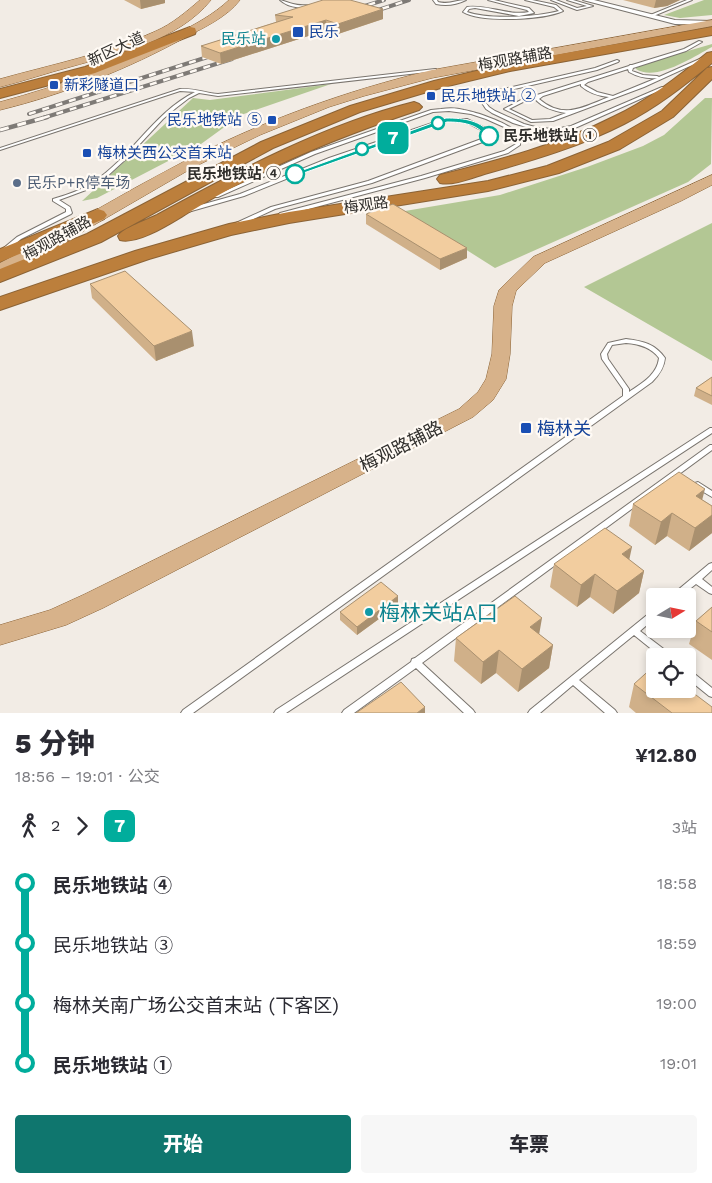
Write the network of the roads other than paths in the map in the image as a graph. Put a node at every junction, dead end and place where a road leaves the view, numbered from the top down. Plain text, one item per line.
1 (206, 0) edge
2 (221, 0) edge
3 (235, 0) edge
4 (248, 0) edge
5 (282, 0) edge
6 (435, 0) edge
7 (464, 0) edge
8 (490, 0) edge
9 (527, 0) edge
10 (553, 0) edge
11 (569, 0) edge
12 (586, 0) edge
13 (690, 0) edge
14 (318, 4) edge
15 (650, 16) junction
16 (712, 23) edge
17 (190, 31) junction
18 (712, 31) edge
19 (154, 37) junction
20 (706, 40) edge
21 (712, 55) edge
22 (138, 58) junction
23 (79, 61) junction
24 (624, 63) junction
25 (456, 69) junction
26 (712, 71) edge
27 (0, 75) edge
28 (671, 79) junction
29 (588, 81) junction
30 (0, 83) edge
31 (200, 91) junction
32 (0, 94) edge
33 (618, 95) junction
34 (541, 96) junction
35 (0, 107) edge
36 (573, 112) junction
37 (0, 149) edge
38 (712, 179) edge
39 (177, 212) junction
40 (302, 214) junction
41 (98, 215) junction
42 (228, 230) junction
43 (0, 255) edge
44 (0, 270) edge
45 (0, 276) edge
46 (0, 304) edge
47 (626, 396) junction
48 (712, 430) edge
49 (712, 447) edge
50 (683, 476) junction
51 (712, 494) edge
52 (712, 566) edge
53 (696, 579) junction
54 (685, 588) edge
55 (712, 591) edge
56 (646, 621) edge
57 (634, 631) junction
58 (0, 634) edge
59 (656, 648) edge
60 (415, 662) junction
61 (573, 680) junction
62 (696, 680) edge
63 (712, 693) edge
64 (186, 713) edge
65 (279, 713) edge
66 (347, 713) edge
67 (470, 713) edge
68 (533, 713) edge
69 (612, 713) edge

1 - 19 main road
2 - 19 main road, 新区大道
3 - 17 main road, 新区大道
4 - 22 main road
5 - 14 lane
6 - 7 lane
8 - 9 lane
10 - 11 lane
12 - 15 street
13 - 15 lane
15 - 16 street
16 - 25 main road, 梅观路辅路
17 - 22 main road, 新区大道
17 - 32 highway
18 - 45 highway
19 - 23 main road, 新区大道
20 - 24 highway
21 - 28 highway
22 - 35 main road, 新区大道
23 - 27 main road
23 - 30 main road, 新区大道
24 - 28 lane
24 - 28 lane
24 - 29 lane
24 - 39 highway
25 - 31 lane
25 - 41 main road, 梅观路辅路
26 - 40 highway, 梅观路
28 - 33 lane
28 - 40 highway
29 - 33 lane
29 - 34 lane
31 - 37 lane
31 - 43 lane
33 - 36 lane
34 - 36 lane
34 - 36 lane
38 - 58 main road, 梅观路辅路
39 - 42 lane
39 - 42 lane
39 - 45 highway
40 - 42 highway, 梅观路
41 - 43 highway
41 - 44 main road, 梅观路辅路
42 - 46 highway, 梅观路
47 - 47 lane
47 - 64 lane
48 - 65 lane
49 - 50 lane
50 - 51 lane
50 - 60 lane
52 - 53 lane
53 - 54 lane
53 - 55 lane
56 - 57 lane
57 - 59 lane
57 - 61 lane
60 - 66 lane
60 - 67 lane
61 - 68 lane
61 - 69 lane
62 - 63 lane

